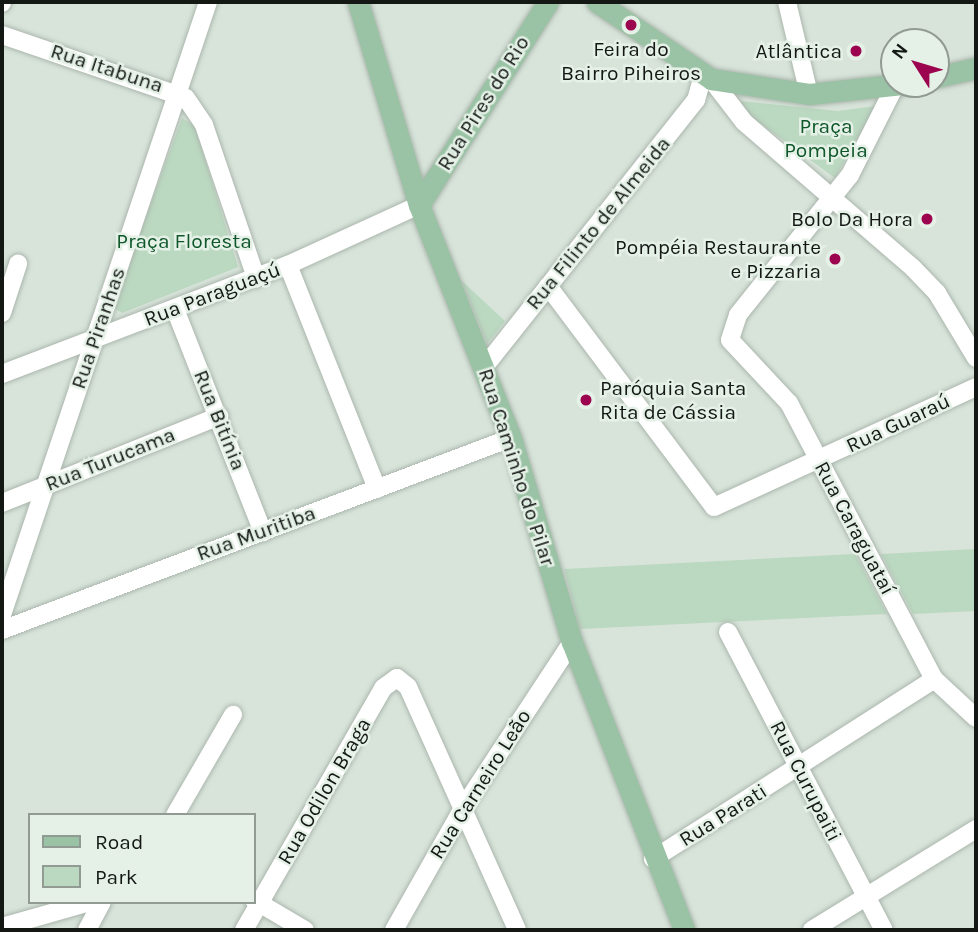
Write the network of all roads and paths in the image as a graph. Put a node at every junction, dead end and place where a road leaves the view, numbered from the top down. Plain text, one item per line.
1 (208, 2) edge
2 (358, 2) edge
3 (548, 2) edge
4 (597, 2) edge
5 (788, 2) edge
6 (2, 35) edge
7 (976, 70) edge
8 (950, 75) edge
9 (707, 78) junction
10 (880, 87) edge
11 (179, 91) junction
12 (809, 94) junction
13 (891, 98) edge
14 (832, 200) junction
15 (419, 205) junction
16 (18, 264) dead end
17 (289, 265) junction
18 (256, 278) junction
19 (548, 286) junction
20 (175, 309) junction
21 (2, 313) edge
22 (94, 337) junction
23 (976, 358) edge
24 (485, 366) junction
25 (2, 374) edge
26 (976, 387) edge
27 (219, 416) junction
28 (511, 438) junction
29 (819, 459) junction
30 (46, 485) junction
31 (377, 489) junction
32 (2, 503) edge
33 (263, 532) junction
34 (2, 615) edge
35 (2, 630) edge
36 (728, 632) dead end
37 (572, 642) junction
38 (934, 679) junction
39 (233, 715) dead end
40 (976, 718) edge
41 (799, 767) junction
42 (463, 808) junction
43 (176, 813) edge
44 (976, 829) edge
45 (653, 859) junction
46 (867, 898) junction
47 (257, 902) edge
48 (83, 904) edge
49 (101, 904) edge
50 (2, 927) edge
51 (87, 930) edge
52 (244, 930) edge
53 (305, 930) edge
54 (394, 930) edge
55 (517, 930) edge
56 (684, 930) edge
57 (812, 930) edge
58 (884, 930) edge

1 - 11 street, Rua Piranhas
2 - 15 main road, Rua Caminho do Pilar
3 - 15 main road, Rua Pires do Rio
4 - 9 main road
5 - 12 street
6 - 11 street, Rua Itabuna
7 - 8 main road
9 - 12 main road
9 - 14 street
9 - 19 street, Rua Filinto de Almeida
10 - 12 main road
11 - 18 street, Rua Itabuna
11 - 22 street, Rua Piranhas
13 - 14 street
14 - 23 street
14 - 29 street, Rua Caraguataí
15 - 17 street, Rua Paraguaçú
15 - 24 main road, Rua Caminho do Pilar
16 - 21 street
17 - 18 street, Rua Paraguaçú
17 - 31 street
18 - 20 street, Rua Paraguaçú
19 - 24 street, Rua Filinto de Almeida
19 - 29 street, Rua Guaraú
20 - 22 street, Rua Paraguaçú
20 - 27 street, Rua Bitínia
22 - 25 street, Rua Paraguaçú
22 - 30 street, Rua Piranhas
24 - 28 main road, Rua Caminho do Pilar
26 - 29 street, Rua Guaraú
27 - 30 street, Rua Turucama
27 - 33 street, Rua Bitínia
28 - 31 street, Rua Muritiba
28 - 37 main road, Rua Caminho do Pilar
29 - 38 street, Rua Caraguataí
30 - 32 street, Rua Turucama
30 - 34 street, Rua Piranhas
31 - 33 street, Rua Muritiba
33 - 35 street, Rua Muritiba
36 - 41 street, Rua Curupaiti
37 - 42 street, Rua Carneiro Leão
37 - 45 main road, Rua Caminho do Pilar
38 - 40 street, Rua Caraguataí
38 - 41 street, Rua Parati
39 - 43 street
41 - 45 street, Rua Parati
41 - 46 street, Rua Curupaiti
42 - 47 street, Rua Odilon Braga
42 - 54 street, Rua Carneiro Leão
42 - 55 street
44 - 46 street
45 - 56 main road, Rua Caminho do Pilar
46 - 57 street
46 - 58 street, Rua Curupaiti
47 - 52 street, Rua Odilon Braga
47 - 53 street
48 - 50 street
49 - 51 street

